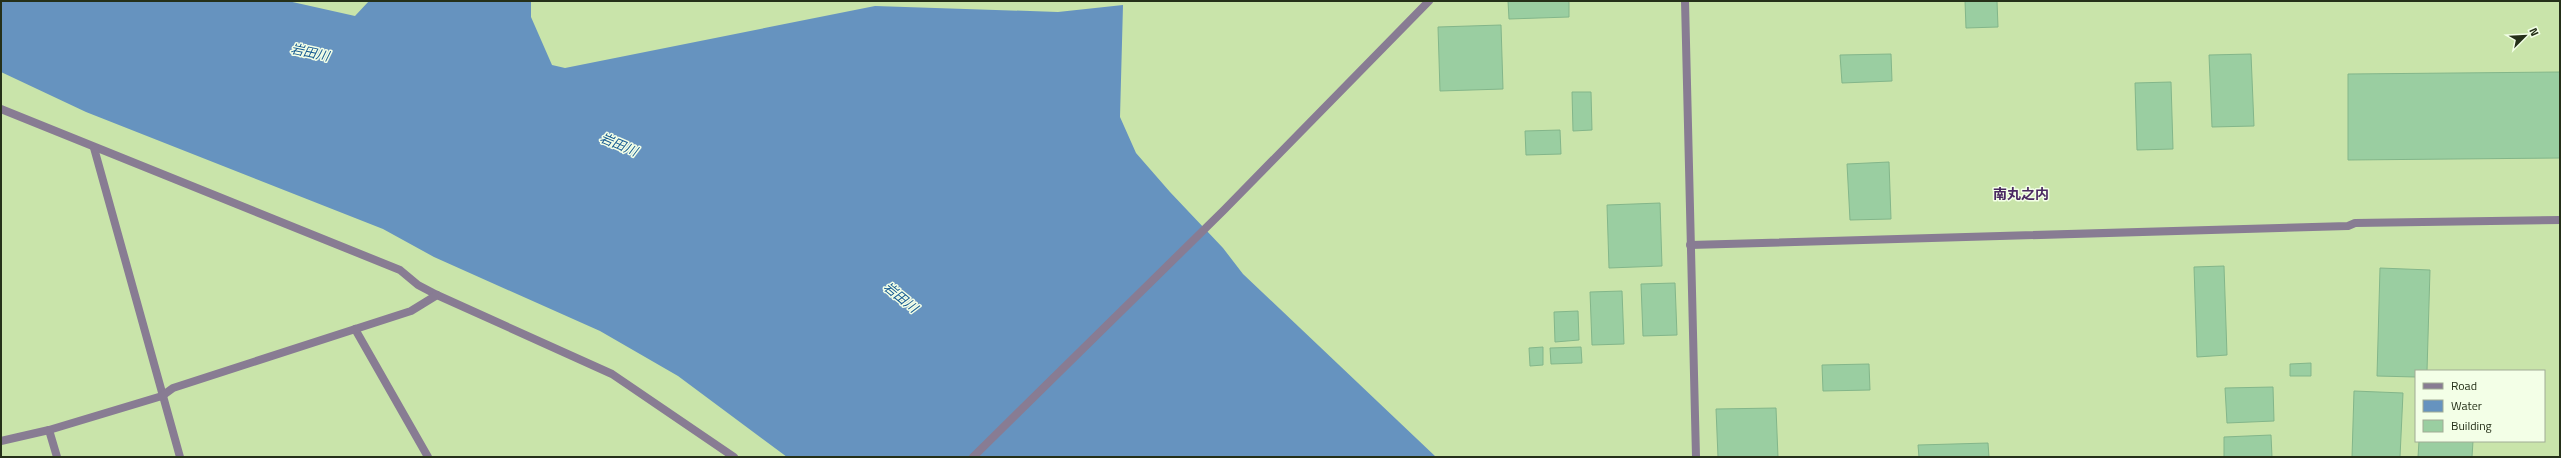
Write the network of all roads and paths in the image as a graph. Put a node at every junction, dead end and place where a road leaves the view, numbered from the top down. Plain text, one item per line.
1 (1429, 1) edge
2 (1685, 1) edge
3 (1, 109) edge
4 (94, 148) junction
5 (2560, 220) edge
6 (1690, 245) junction
7 (437, 295) junction
8 (355, 329) junction
9 (162, 396) junction
10 (49, 430) junction
11 (1, 441) edge
12 (57, 457) edge
13 (180, 457) edge
14 (428, 457) edge
15 (734, 457) edge
16 (973, 457) edge
17 (1696, 457) edge

1 - 16 street
2 - 6 street
3 - 4 street
4 - 7 street
4 - 9 street
5 - 6 street
6 - 17 street
7 - 8 street
7 - 15 street
8 - 9 street
8 - 14 street
9 - 10 street
9 - 13 street
10 - 11 street
10 - 12 street

